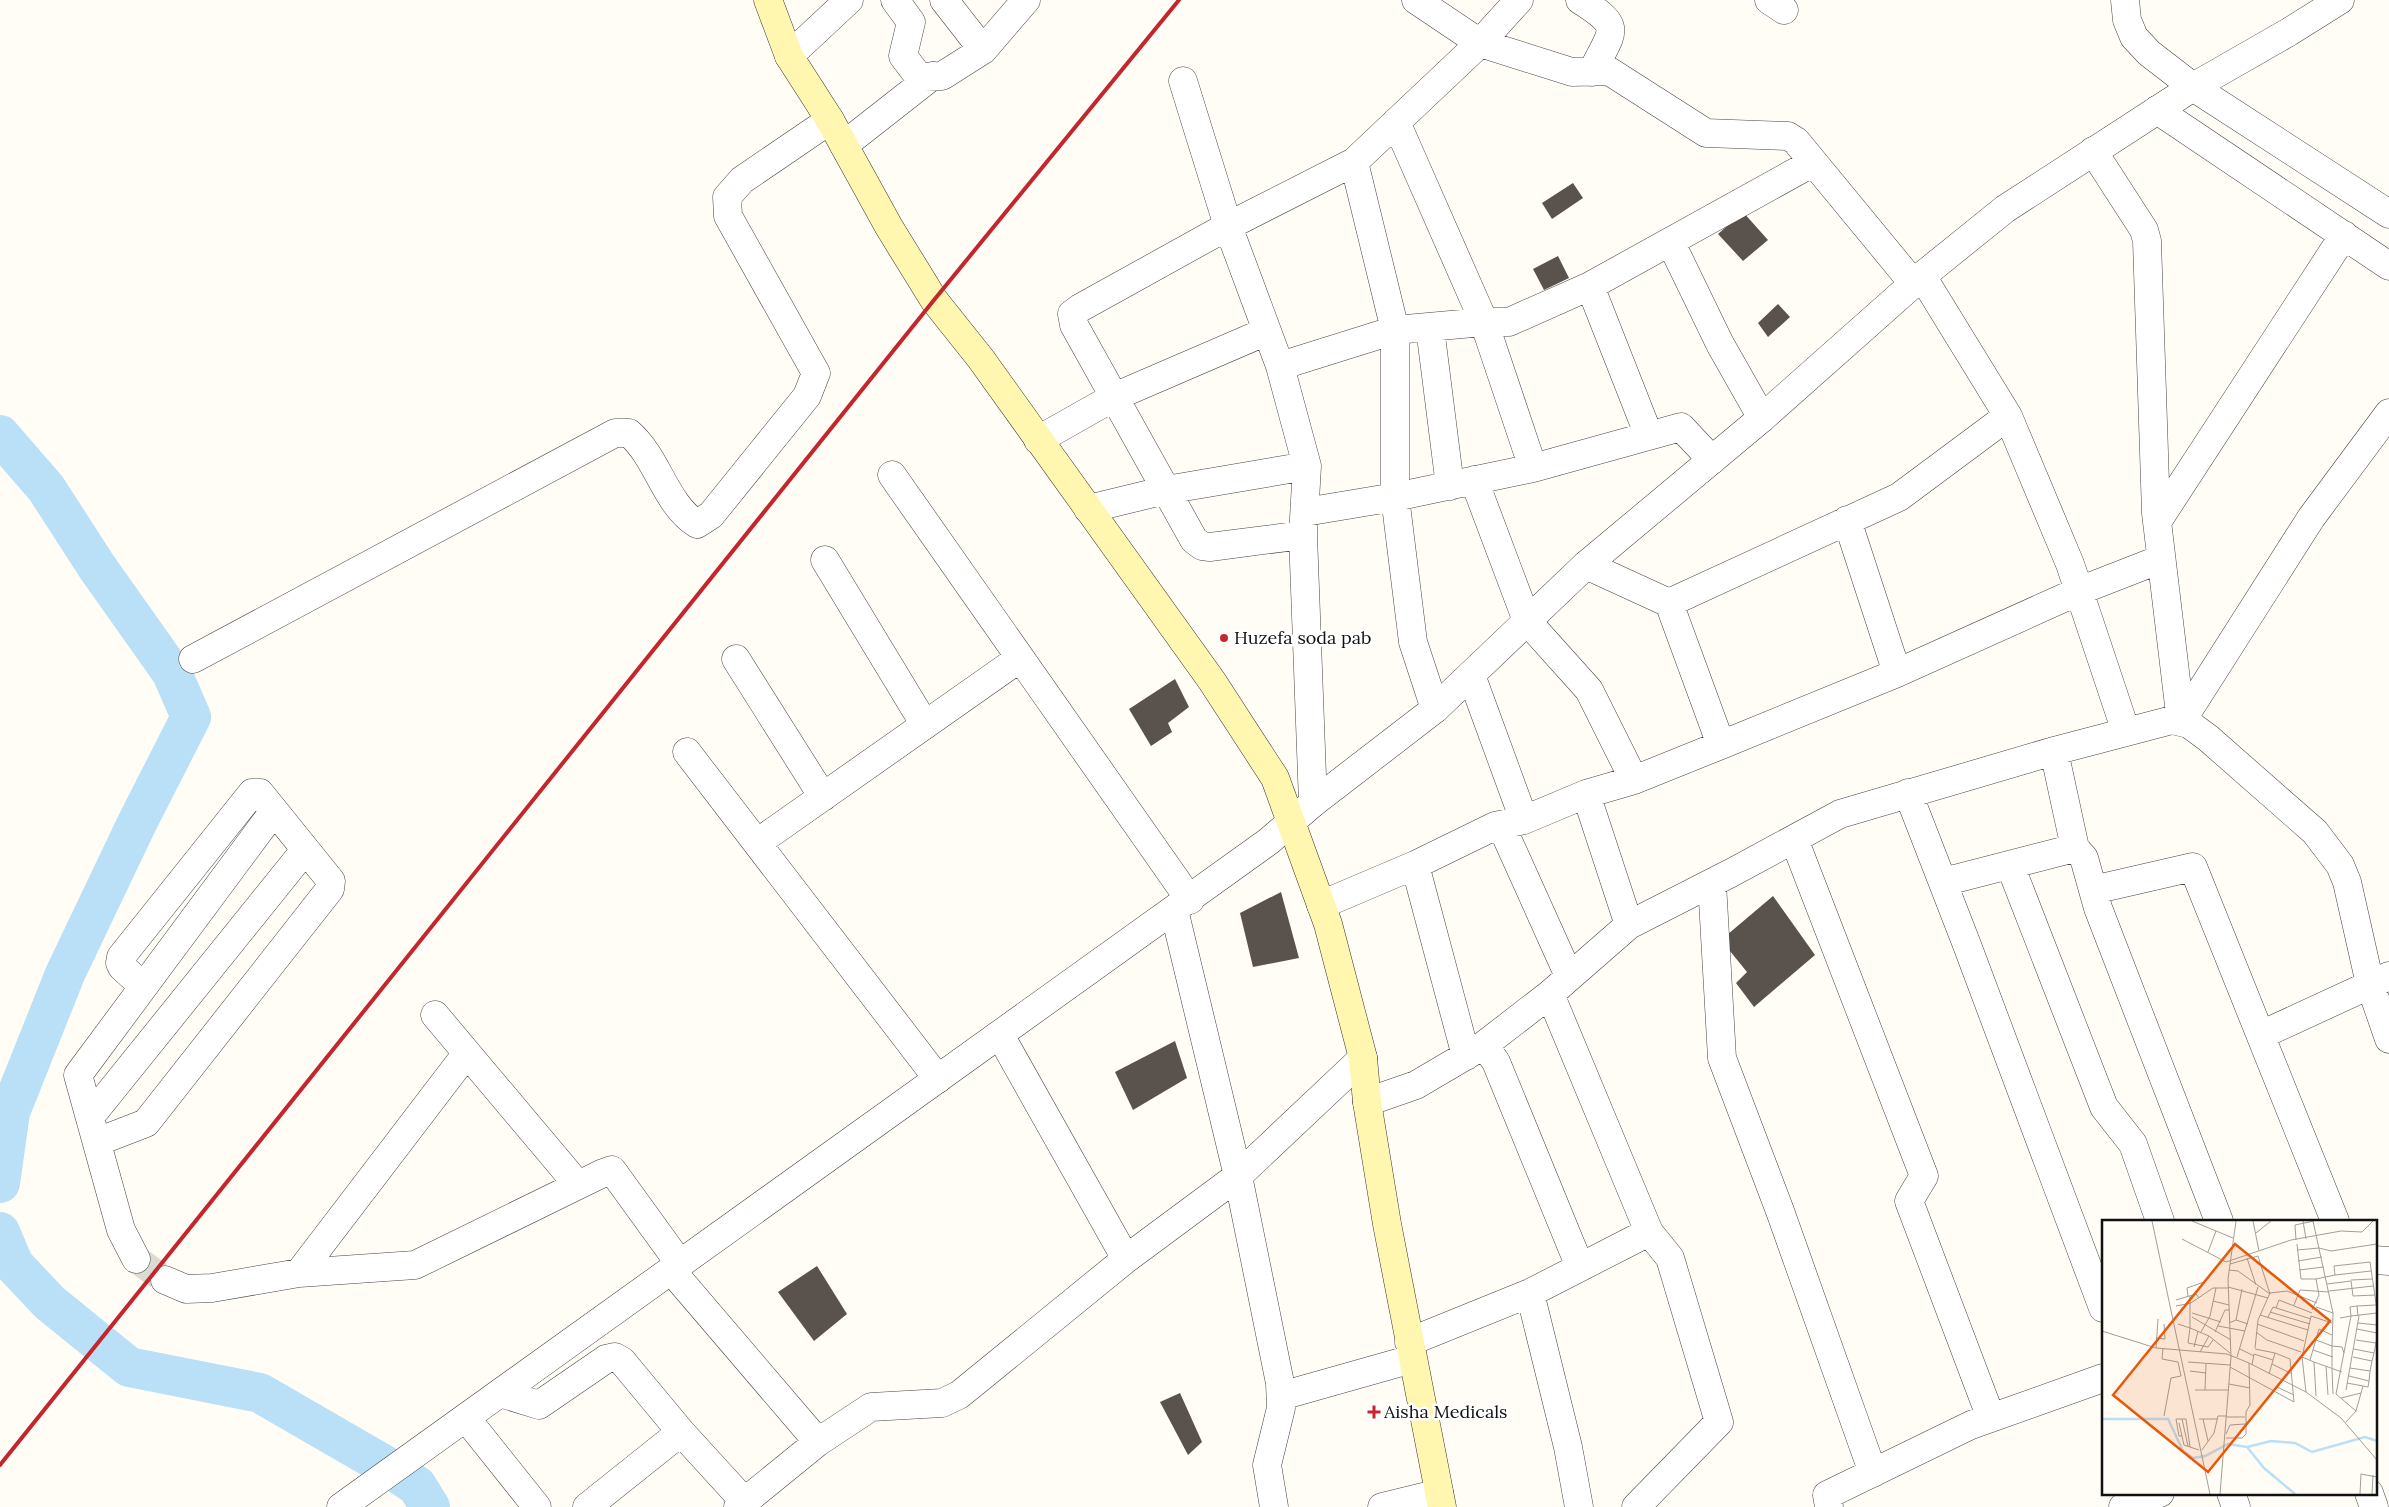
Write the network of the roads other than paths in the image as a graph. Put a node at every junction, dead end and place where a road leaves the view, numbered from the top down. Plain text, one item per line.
1 (768, 0) edge
2 (849, 0) edge
3 (895, 0) edge
4 (944, 0) edge
5 (1026, 0) edge
6 (1416, 0) edge
7 (1519, 0) edge
8 (1580, 0) edge
9 (2125, 0) edge
10 (2340, 0) edge
11 (1480, 43) junction
12 (983, 50) junction
13 (788, 56) junction
14 (1592, 72) junction
15 (932, 76) junction
16 (1183, 80) dead end
17 (2193, 87) junction
18 (2157, 110) junction
19 (830, 120) junction
20 (1396, 122) junction
21 (844, 145) junction
22 (2093, 151) junction
23 (1354, 162) junction
24 (1812, 163) junction
25 (2389, 214) edge
26 (1228, 226) junction
27 (2344, 235) junction
28 (1671, 243) junction
29 (2389, 266) edge
30 (1918, 279) junction
31 (1590, 286) junction
32 (1484, 322) junction
33 (1430, 328) junction
34 (1395, 330) junction
35 (1267, 331) junction
36 (1280, 366) junction
37 (1114, 397) junction
38 (2389, 413) edge
39 (2008, 416) junction
40 (1762, 418) junction
41 (1649, 436) junction
42 (1038, 440) junction
43 (1712, 460) junction
44 (1307, 466) junction
45 (1533, 468) junction
46 (892, 474) dead end
47 (1462, 483) junction
48 (1166, 490) junction
49 (1395, 497) junction
50 (1088, 508) junction
51 (1847, 520) junction
52 (2157, 522) junction
53 (1304, 524) junction
54 (2162, 559) junction
55 (825, 560) dead end
56 (1586, 565) junction
57 (2079, 592) junction
58 (1669, 603) junction
59 (1528, 621) junction
60 (1020, 658) junction
61 (193, 659) dead end
62 (736, 659) dead end
63 (1897, 673) junction
64 (1471, 675) junction
65 (1435, 710) junction
66 (2180, 722) junction
67 (925, 725) junction
68 (2126, 732) junction
69 (1721, 745) junction
70 (2054, 751) junction
71 (687, 752) dead end
72 (1634, 780) junction
73 (1908, 793) junction
74 (1586, 794) junction
75 (823, 797) junction
76 (1313, 803) junction
77 (1512, 822) junction
78 (1292, 823) junction
79 (1794, 839) junction
80 (758, 843) junction
81 (2075, 848) junction
82 (305, 850) junction
83 (1415, 865) junction
84 (2010, 865) junction
85 (1943, 882) junction
86 (1712, 883) junction
87 (2093, 890) junction
88 (1182, 905) junction
89 (1321, 906) junction
90 (1628, 925) junction
91 (1569, 976) junction
92 (2379, 980) edge
93 (1550, 994) junction
94 (435, 1014) dead end
95 (1000, 1035) junction
96 (2262, 1035) junction
97 (2389, 1039) edge
98 (1475, 1050) junction
99 (467, 1053) junction
100 (1363, 1058) junction
101 (938, 1079) junction
102 (1367, 1102) junction
103 (93, 1130) junction
104 (1238, 1176) junction
105 (578, 1185) junction
106 (2160, 1220) edge
107 (2219, 1220) edge
108 (2335, 1220) edge
109 (1649, 1232) junction
110 (136, 1259) tunnel mouth
111 (1126, 1259) junction
112 (2376, 1260) edge
113 (2389, 1261) edge
114 (676, 1267) junction
115 (1580, 1267) junction
116 (299, 1273) junction
117 (165, 1280) tunnel mouth
118 (1530, 1292) junction
119 (2102, 1305) edge
120 (1411, 1351) junction
121 (2102, 1378) edge
122 (500, 1393) junction
123 (1282, 1396) junction
124 (466, 1418) junction
125 (1991, 1418) junction
126 (681, 1432) junction
127 (818, 1442) junction
128 (1873, 1473) junction
129 (2157, 1494) edge
130 (2231, 1494) edge
131 (2369, 1494) edge
132 (1440, 1500) edge
133 (741, 1504) edge
134 (341, 1507) edge
135 (537, 1507) edge
136 (588, 1507) edge
137 (1274, 1507) edge
138 (1382, 1507) edge
139 (1579, 1507) edge
140 (1636, 1507) edge
141 (1829, 1507) edge
142 (2123, 1507) edge
143 (2236, 1507) edge
144 (2374, 1507) edge

1 - 13 main road
2 - 13 street
3 - 15 street
4 - 12 street
5 - 12 street
6 - 11 street
7 - 11 street
8 - 14 street
9 - 17 street
10 - 17 street
11 - 14 street
11 - 20 street
12 - 15 street
13 - 19 main road
14 - 24 street
15 - 21 street
16 - 26 street
17 - 18 street
17 - 25 street
18 - 22 street
18 - 27 street
19 - 21 main road
19 - 61 street
20 - 23 street
20 - 32 street
21 - 42 main road
22 - 30 street
22 - 52 street
23 - 26 street
23 - 34 street
24 - 28 street
24 - 30 street
26 - 35 street
26 - 37 street
27 - 29 street
27 - 52 street
28 - 31 street
28 - 40 street
30 - 39 street
30 - 40 street
31 - 32 street
31 - 41 street
32 - 33 street
32 - 45 street
33 - 34 street
33 - 47 street
34 - 36 street
34 - 49 street
35 - 36 street
35 - 37 street
36 - 44 street
37 - 42 street
37 - 48 street
38 - 66 street
39 - 51 street
39 - 57 street
40 - 43 street
41 - 43 street
41 - 45 street
42 - 50 main road
43 - 56 street
44 - 48 street
44 - 53 street
45 - 47 street
46 - 60 street
47 - 49 street
47 - 59 street
48 - 50 street
48 - 53 street
49 - 53 street
49 - 65 street
50 - 78 main road
51 - 58 street
51 - 63 street
52 - 54 street
53 - 76 street
54 - 57 street
54 - 66 street
55 - 67 street
56 - 58 street
56 - 59 street
57 - 63 street
57 - 68 street
58 - 69 street
59 - 64 street
59 - 72 street
60 - 67 street
60 - 88 street
62 - 75 street
63 - 69 street
64 - 65 street
64 - 77 street
65 - 76 street
66 - 68 street
66 - 92 street
67 - 75 street
68 - 70 street
69 - 72 street
70 - 73 street
70 - 81 street
71 - 80 street
72 - 74 street
73 - 79 street
73 - 85 street
74 - 77 street
74 - 90 street
75 - 80 street
76 - 78 street
77 - 83 street
77 - 91 street
78 - 88 street
78 - 89 main road
79 - 86 street
79 - 125 street
80 - 101 street
81 - 84 street
81 - 87 street
82 - 103 street
82 - 103 street
82 - 103 street
83 - 89 street
83 - 98 street
84 - 85 street
84 - 106 street
85 - 119 street
86 - 90 street
86 - 128 street
87 - 96 street
87 - 107 street
88 - 95 street
88 - 104 street
89 - 100 main road
90 - 91 street
91 - 93 street
92 - 96 street
92 - 97 street
93 - 98 street
93 - 109 street
94 - 99 street
95 - 101 street
95 - 111 street
96 - 108 street
98 - 102 street
98 - 115 street
99 - 105 street
99 - 116 street
100 - 102 main road
100 - 104 street
101 - 114 street
102 - 120 main road
103 - 110 street
104 - 111 street
104 - 123 street
105 - 114 street
105 - 116 street
109 - 115 street
109 - 140 street
111 - 127 street
112 - 113 street
114 - 122 street
114 - 127 street
115 - 118 street
116 - 117 street
118 - 120 street
118 - 139 street
120 - 123 street
120 - 132 main road
121 - 125 street
122 - 124 street
122 - 126 street
123 - 137 street
124 - 134 street
124 - 135 street
125 - 128 street
126 - 133 street
126 - 136 street
127 - 133 street
128 - 141 street
129 - 142 street
130 - 143 street
131 - 144 street
132 - 138 street

